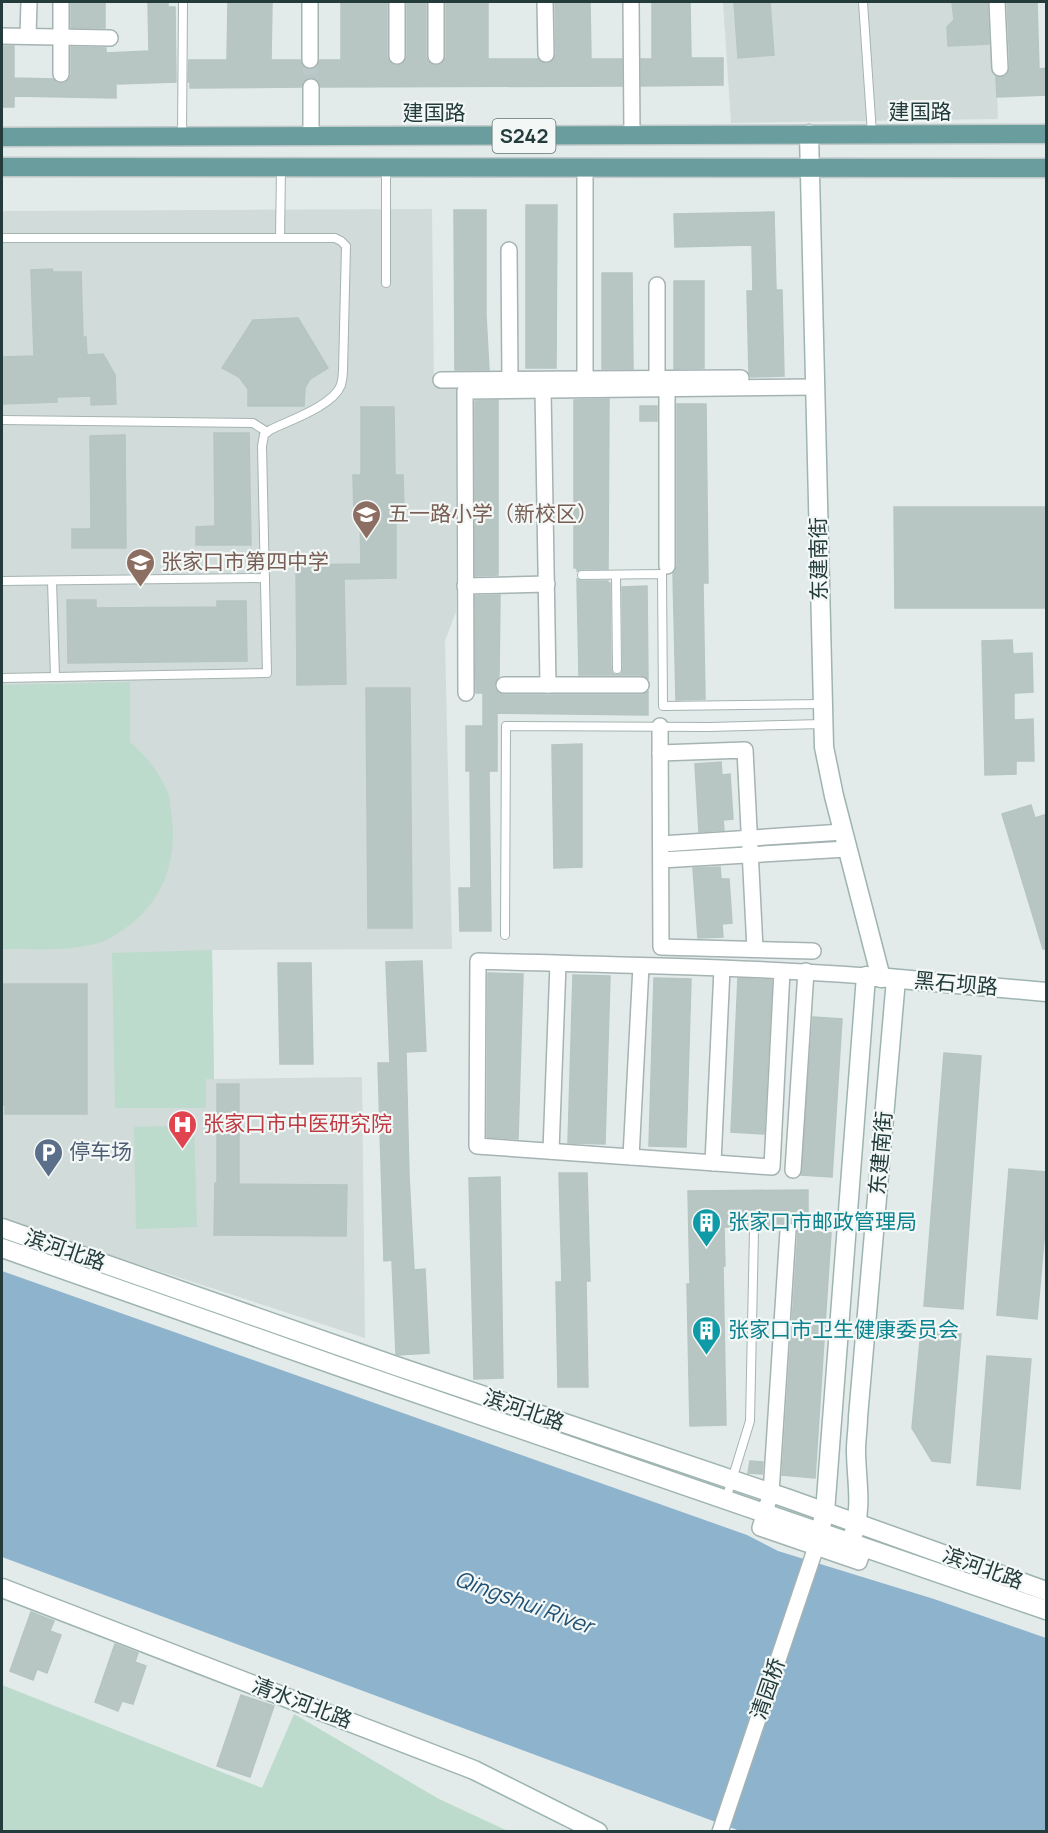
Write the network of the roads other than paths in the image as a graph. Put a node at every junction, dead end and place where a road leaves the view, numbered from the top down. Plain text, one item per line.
1 (29, 2) edge
2 (61, 2) edge
3 (183, 2) edge
4 (310, 2) edge
5 (396, 2) edge
6 (436, 2) edge
7 (545, 2) edge
8 (631, 2) edge
9 (863, 2) edge
10 (997, 2) edge
11 (2, 36) edge
12 (28, 36) junction
13 (61, 37) junction
14 (110, 38) dead end
15 (546, 54) dead end
16 (397, 56) dead end
17 (436, 56) dead end
18 (310, 60) tunnel mouth
19 (1000, 68) dead end
20 (61, 74) dead end
21 (311, 87) tunnel mouth
22 (808, 134) junction
23 (872, 134) junction
24 (1047, 134) edge
25 (632, 135) junction
26 (182, 136) junction
27 (281, 136) junction
28 (311, 136) junction
29 (2, 137) edge
30 (2, 167) edge
31 (386, 168) junction
32 (585, 168) junction
33 (809, 168) junction
34 (1047, 168) edge
35 (281, 169) junction
36 (311, 169) junction
37 (2, 238) edge
38 (280, 238) junction
39 (509, 250) dead end
40 (386, 283) dead end
41 (657, 285) dead end
42 (742, 378) dead end
43 (510, 379) junction
44 (585, 379) junction
45 (441, 380) dead end
46 (662, 384) junction
47 (815, 387) junction
48 (543, 390) junction
49 (2, 420) edge
50 (267, 432) junction
51 (667, 566) dead end
52 (616, 574) junction
53 (582, 575) dead end
54 (265, 578) junction
55 (2, 581) edge
56 (52, 581) junction
57 (547, 584) junction
58 (465, 586) junction
59 (617, 669) dead end
60 (55, 677) junction
61 (2, 678) edge
62 (504, 685) dead end
63 (548, 685) junction
64 (641, 685) dead end
65 (466, 693) dead end
66 (822, 704) junction
67 (823, 724) junction
68 (660, 726) junction
69 (660, 753) junction
70 (749, 838) junction
71 (845, 840) junction
72 (661, 844) junction
73 (750, 855) junction
74 (661, 860) junction
75 (505, 935) dead end
76 (755, 949) junction
77 (813, 951) dead end
78 (558, 964) junction
79 (641, 966) junction
80 (722, 969) junction
81 (782, 971) junction
82 (806, 971) junction
83 (881, 978) junction
84 (1047, 992) edge
85 (551, 1151) junction
86 (631, 1157) junction
87 (713, 1162) junction
88 (793, 1170) dead end
89 (2, 1228) edge
90 (754, 1230) dead end
91 (788, 1232) dead end
92 (2, 1248) edge
93 (732, 1480) junction
94 (771, 1493) junction
95 (726, 1499) junction
96 (825, 1512) junction
97 (762, 1520) junction
98 (857, 1523) junction
99 (817, 1539) junction
100 (858, 1550) junction
101 (2, 1588) edge
102 (1047, 1591) edge
103 (1047, 1610) edge
104 (598, 1832) edge
105 (720, 1832) edge

1 - 12 street
2 - 13 street
3 - 26 lane
4 - 18 street
5 - 16 street
6 - 17 street
7 - 15 street
8 - 25 street
9 - 23 lane
10 - 19 street
11 - 12 street
12 - 13 street
13 - 14 street
13 - 20 street
21 - 28 street
22 - 23 main road, 建国路 / S242
22 - 25 main road, 建国路 / S242
22 - 33 street, 东建南街
23 - 24 main road, 建国路 / S242
25 - 28 main road, 建国路 / S242
26 - 27 main road, 建国路 / S242
26 - 29 main road, 建国路 / S242
27 - 28 main road, 建国路 / S242
27 - 35 main road
28 - 36 main road
30 - 35 main road, S242
31 - 32 main road, S242
31 - 36 main road, S242
31 - 40 lane
32 - 33 main road, S242
32 - 44 street
33 - 34 main road, S242
33 - 47 street, 东建南街
35 - 36 main road, S242
35 - 38 lane
37 - 38 lane
38 - 50 lane
39 - 43 street
41 - 46 street
42 - 46 street
43 - 44 street
43 - 45 street
44 - 46 street
46 - 47 street
46 - 48 street
46 - 51 street
47 - 66 street, 东建南街
48 - 57 street
48 - 58 street
49 - 50 lane
50 - 54 lane
52 - 53 lane
52 - 59 lane
52 - 66 lane
54 - 56 lane
54 - 60 lane
55 - 56 lane
56 - 60 lane
57 - 58 street
57 - 63 street
58 - 65 street
60 - 61 lane
62 - 63 street
63 - 64 street
66 - 67 street, 东建南街
67 - 68 lane
67 - 71 street, 东建南街
68 - 69 street
68 - 75 lane
69 - 70 street
69 - 72 street
70 - 71 street
70 - 72 street
70 - 73 street
71 - 73 street
71 - 83 street, 东建南街
72 - 74 street
73 - 74 street
73 - 76 street
74 - 76 street
76 - 77 street
78 - 79 street
78 - 85 street
78 - 85 street
79 - 80 street
79 - 86 street
80 - 81 street
80 - 87 street
81 - 82 street
81 - 87 street
82 - 83 street
82 - 88 street
83 - 84 street, 黑石坝路
83 - 96 street, 东建南街
83 - 98 street, 东建南街
85 - 86 street
86 - 87 street
89 - 93 street, 滨河北路
90 - 93 lane
91 - 94 street
92 - 95 street, 滨河北路
93 - 94 street, 滨河北路
93 - 95 lane
94 - 96 street, 滨河北路
94 - 97 street
95 - 97 street, 滨河北路
96 - 98 street, 滨河北路
96 - 99 street, 东建南街
97 - 99 street, 滨河北路
98 - 100 street, 东建南街
98 - 102 street, 滨河北路
99 - 100 street, 滨河北路
99 - 105 street, 清园桥
100 - 103 street, 滨河北路
101 - 104 street, 清水河北路

